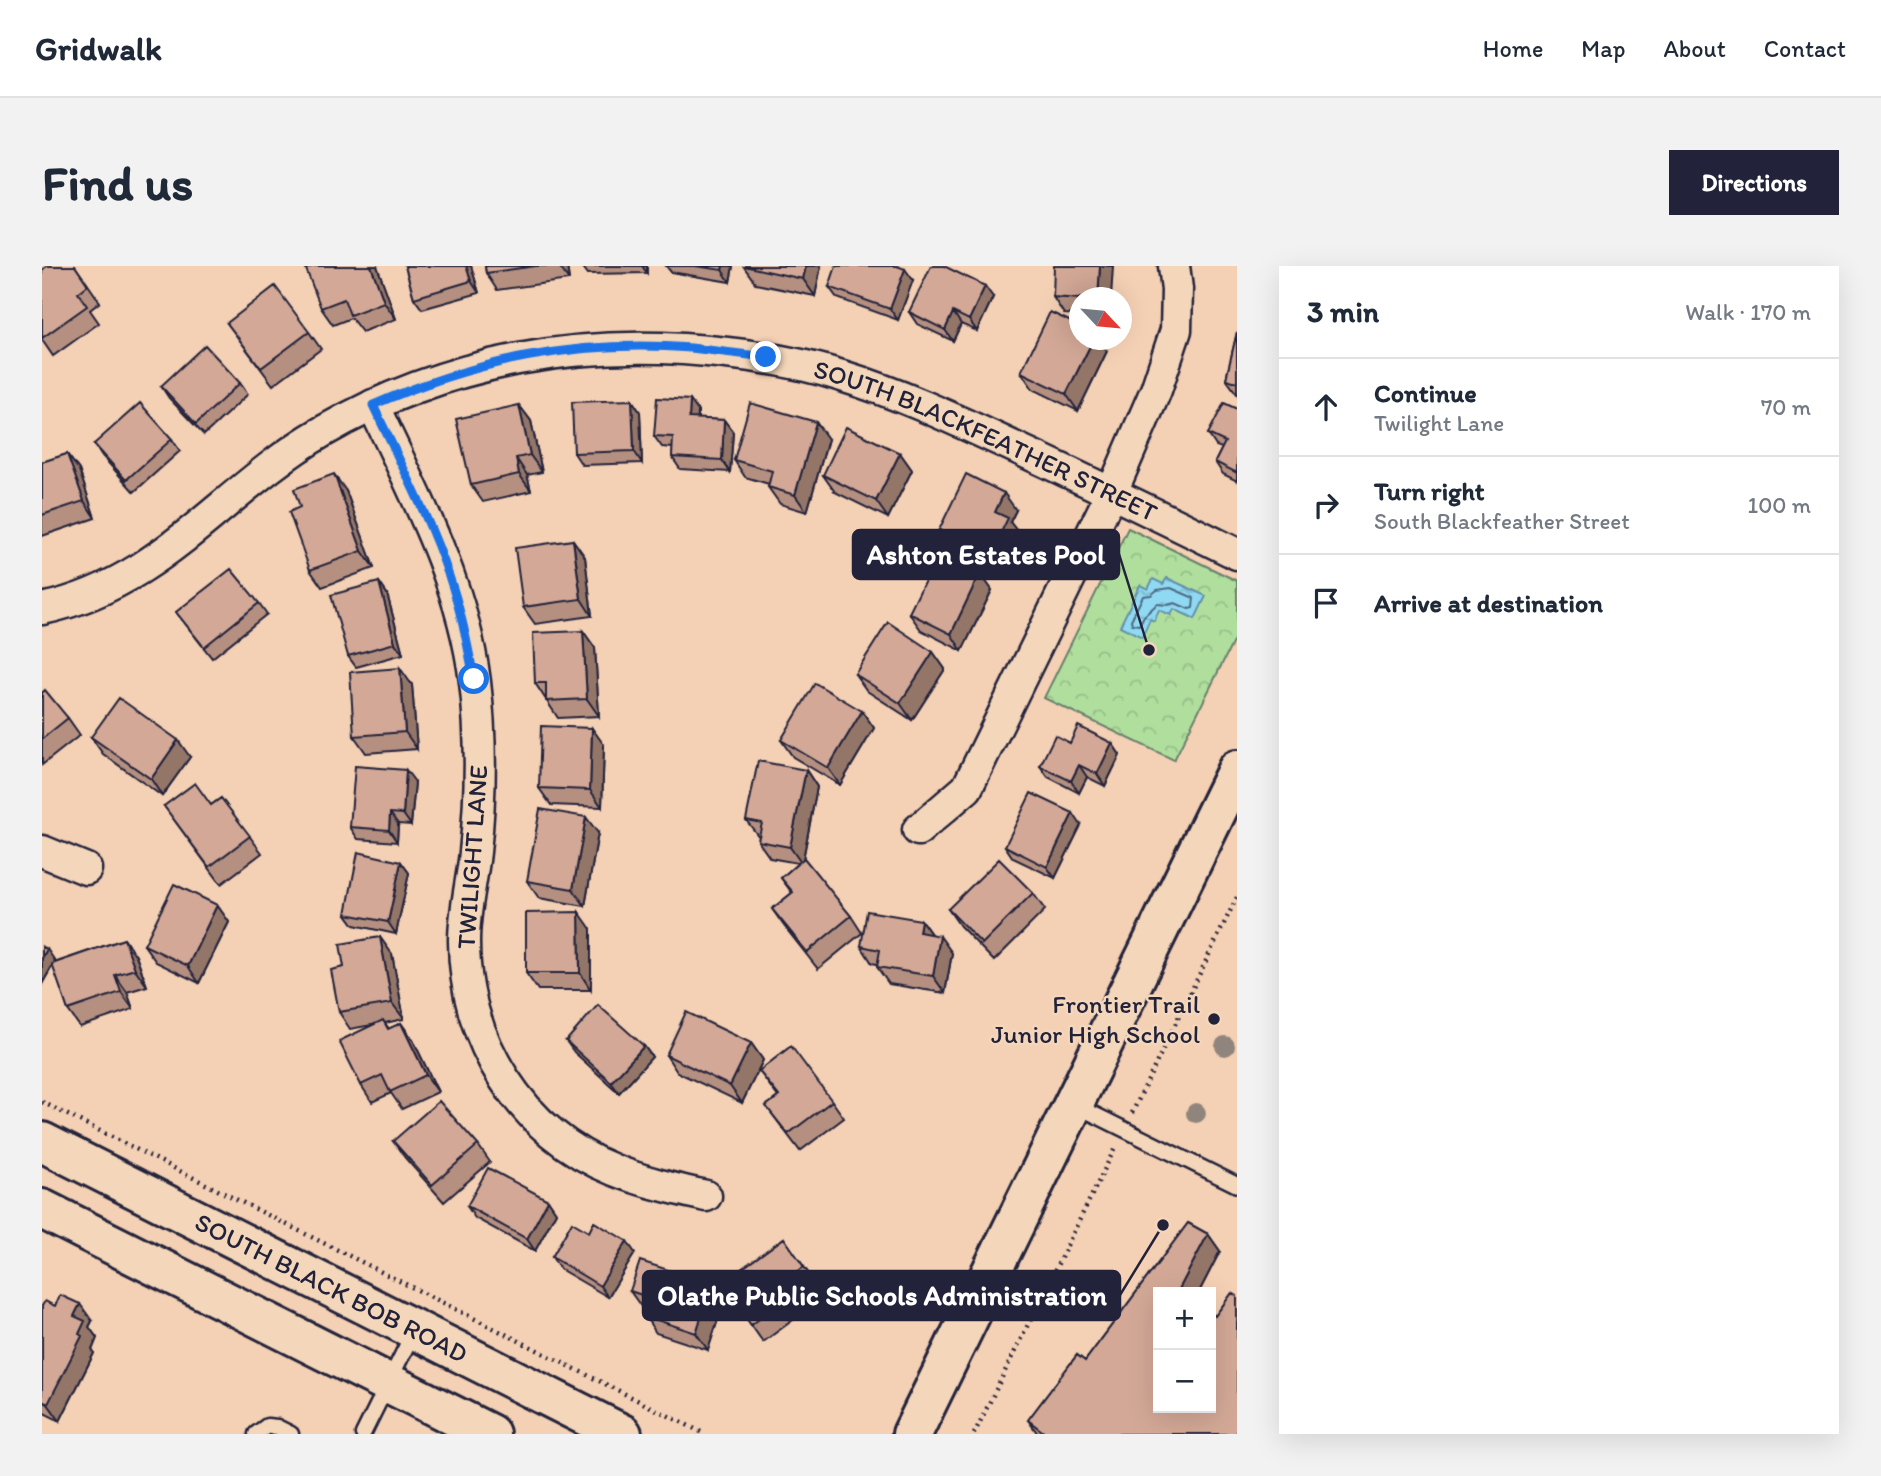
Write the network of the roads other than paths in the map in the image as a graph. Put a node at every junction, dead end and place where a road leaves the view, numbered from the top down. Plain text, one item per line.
1 (1174, 266) edge
2 (373, 405) junction
3 (1112, 492) junction
4 (1237, 554) edge
5 (42, 609) edge
6 (1237, 770) edge
7 (918, 830) dead end
8 (42, 850) edge
9 (86, 869) dead end
10 (1074, 1105) junction
11 (42, 1142) edge
12 (1237, 1185) edge
13 (706, 1196) dead end
14 (42, 1209) edge
15 (415, 1330) junction
16 (388, 1383) junction
17 (256, 1434) edge
18 (291, 1434) edge
19 (363, 1434) edge
20 (490, 1434) edge
21 (622, 1434) edge
22 (912, 1434) edge

1 - 3 street
2 - 3 street, SOUTH BLACKFEATHER STREET
2 - 5 street, SOUTH BLACKFEATHER STREET
2 - 13 street, TWILIGHT LANE
3 - 4 street, SOUTH BLACKFEATHER STREET
3 - 7 street
6 - 10 main road
8 - 9 street
10 - 12 lane
10 - 22 main road
11 - 15 main road, SOUTH BLACK BOB ROAD
14 - 16 main road
15 - 16 lane
15 - 21 main road, SOUTH BLACK BOB ROAD
16 - 19 lane
16 - 20 main road
17 - 18 lane

